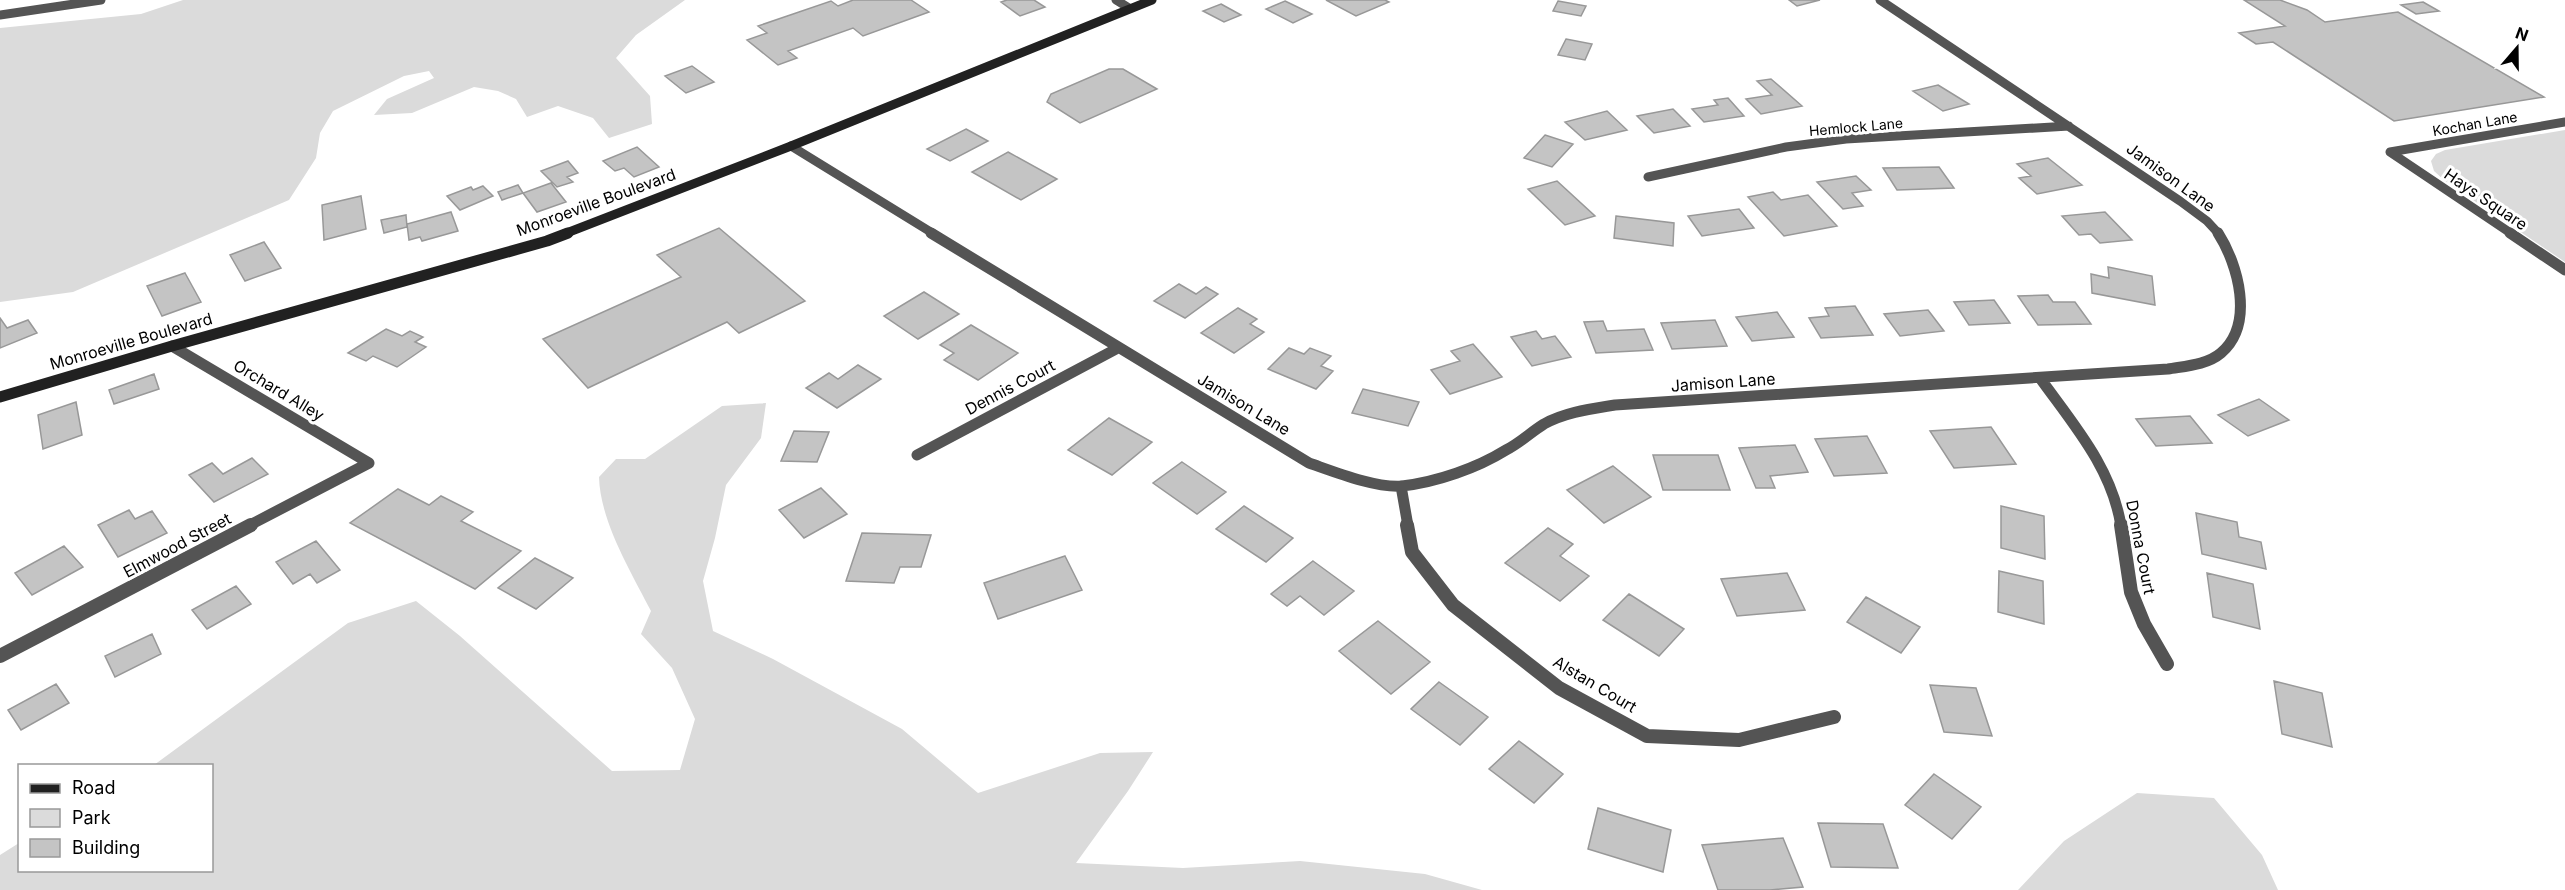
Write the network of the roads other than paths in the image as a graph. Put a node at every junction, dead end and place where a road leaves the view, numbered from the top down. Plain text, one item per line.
1 (101, 0) edge
2 (1116, 0) edge
3 (1152, 0) edge
4 (1880, 0) edge
5 (1129, 8) junction
6 (0, 15) edge
7 (2565, 122) edge
8 (2069, 126) junction
9 (792, 146) junction
10 (2390, 152) joint
11 (1648, 177) dead end
12 (2565, 270) edge
13 (172, 346) junction
14 (1118, 348) junction
15 (2040, 378) junction
16 (0, 397) edge
17 (917, 455) dead end
18 (369, 463) joint
19 (1401, 486) junction
20 (0, 656) edge
21 (2167, 664) dead end
22 (1834, 717) dead end

1 - 6 street
2 - 5 street
3 - 5 main road, Monroeville Boulevard
4 - 8 street, Jamison Lane
5 - 9 main road, Monroeville Boulevard
7 - 10 street, Kochan Lane
8 - 11 street, Hemlock Lane
8 - 15 street, Jamison Lane
9 - 13 main road, Monroeville Boulevard
9 - 14 street, Jamison Lane
10 - 12 street, Hays Square
13 - 16 main road, Monroeville Boulevard
13 - 18 street, Orchard Alley
14 - 17 street, Dennis Court
14 - 19 street, Jamison Lane
15 - 19 street, Jamison Lane
15 - 21 street, Donna Court
18 - 20 street, Elmwood Street
19 - 22 street, Alstan Court

